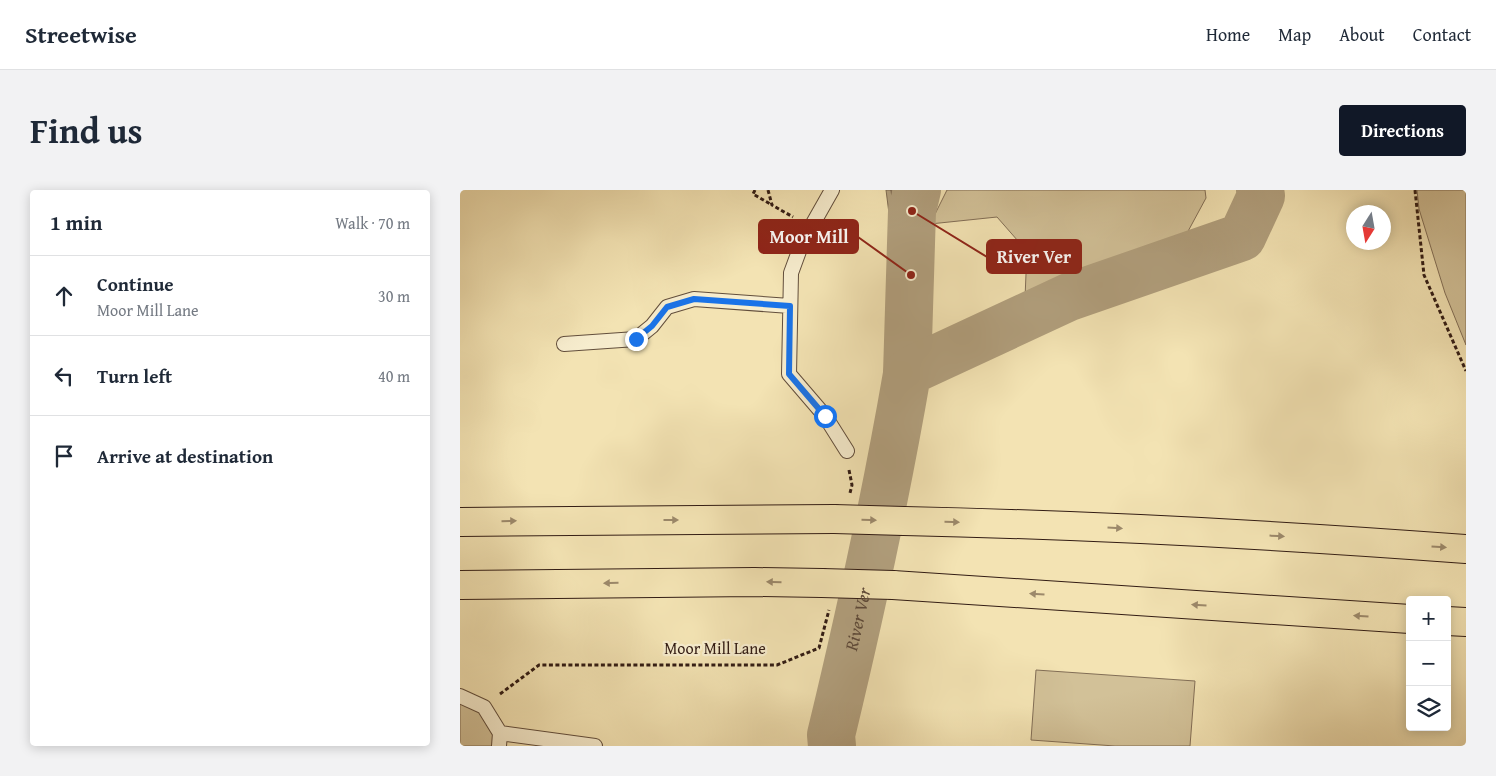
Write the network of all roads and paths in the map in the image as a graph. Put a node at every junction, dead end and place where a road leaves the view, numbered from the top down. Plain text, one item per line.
1 (755, 190) edge
2 (768, 190) edge
3 (832, 190) edge
4 (1416, 190) edge
5 (772, 205) junction
6 (810, 228) junction
7 (790, 306) junction
8 (564, 344) dead end
9 (1466, 371) edge
10 (847, 451) dead end
11 (852, 485) dead end
12 (850, 494) dead end
13 (460, 522) edge
14 (1466, 549) edge
15 (460, 585) edge
16 (826, 593) junction
17 (1406, 619) edge
18 (1451, 621) edge
19 (1466, 622) edge
20 (460, 696) edge
21 (484, 707) junction
22 (500, 740) edge
23 (595, 746) edge

1 - 5 path
2 - 5 path
3 - 6 lane
4 - 9 path
5 - 6 path
6 - 7 lane
7 - 8 lane
7 - 10 lane
11 - 12 path
13 -> 14 highway, bridge
16 -> 15 highway
17 -> 16 highway, bridge
16 - 21 path, Moor Mill Lane
18 - 19 highway
20 - 21 lane
21 - 22 lane
22 - 23 lane

